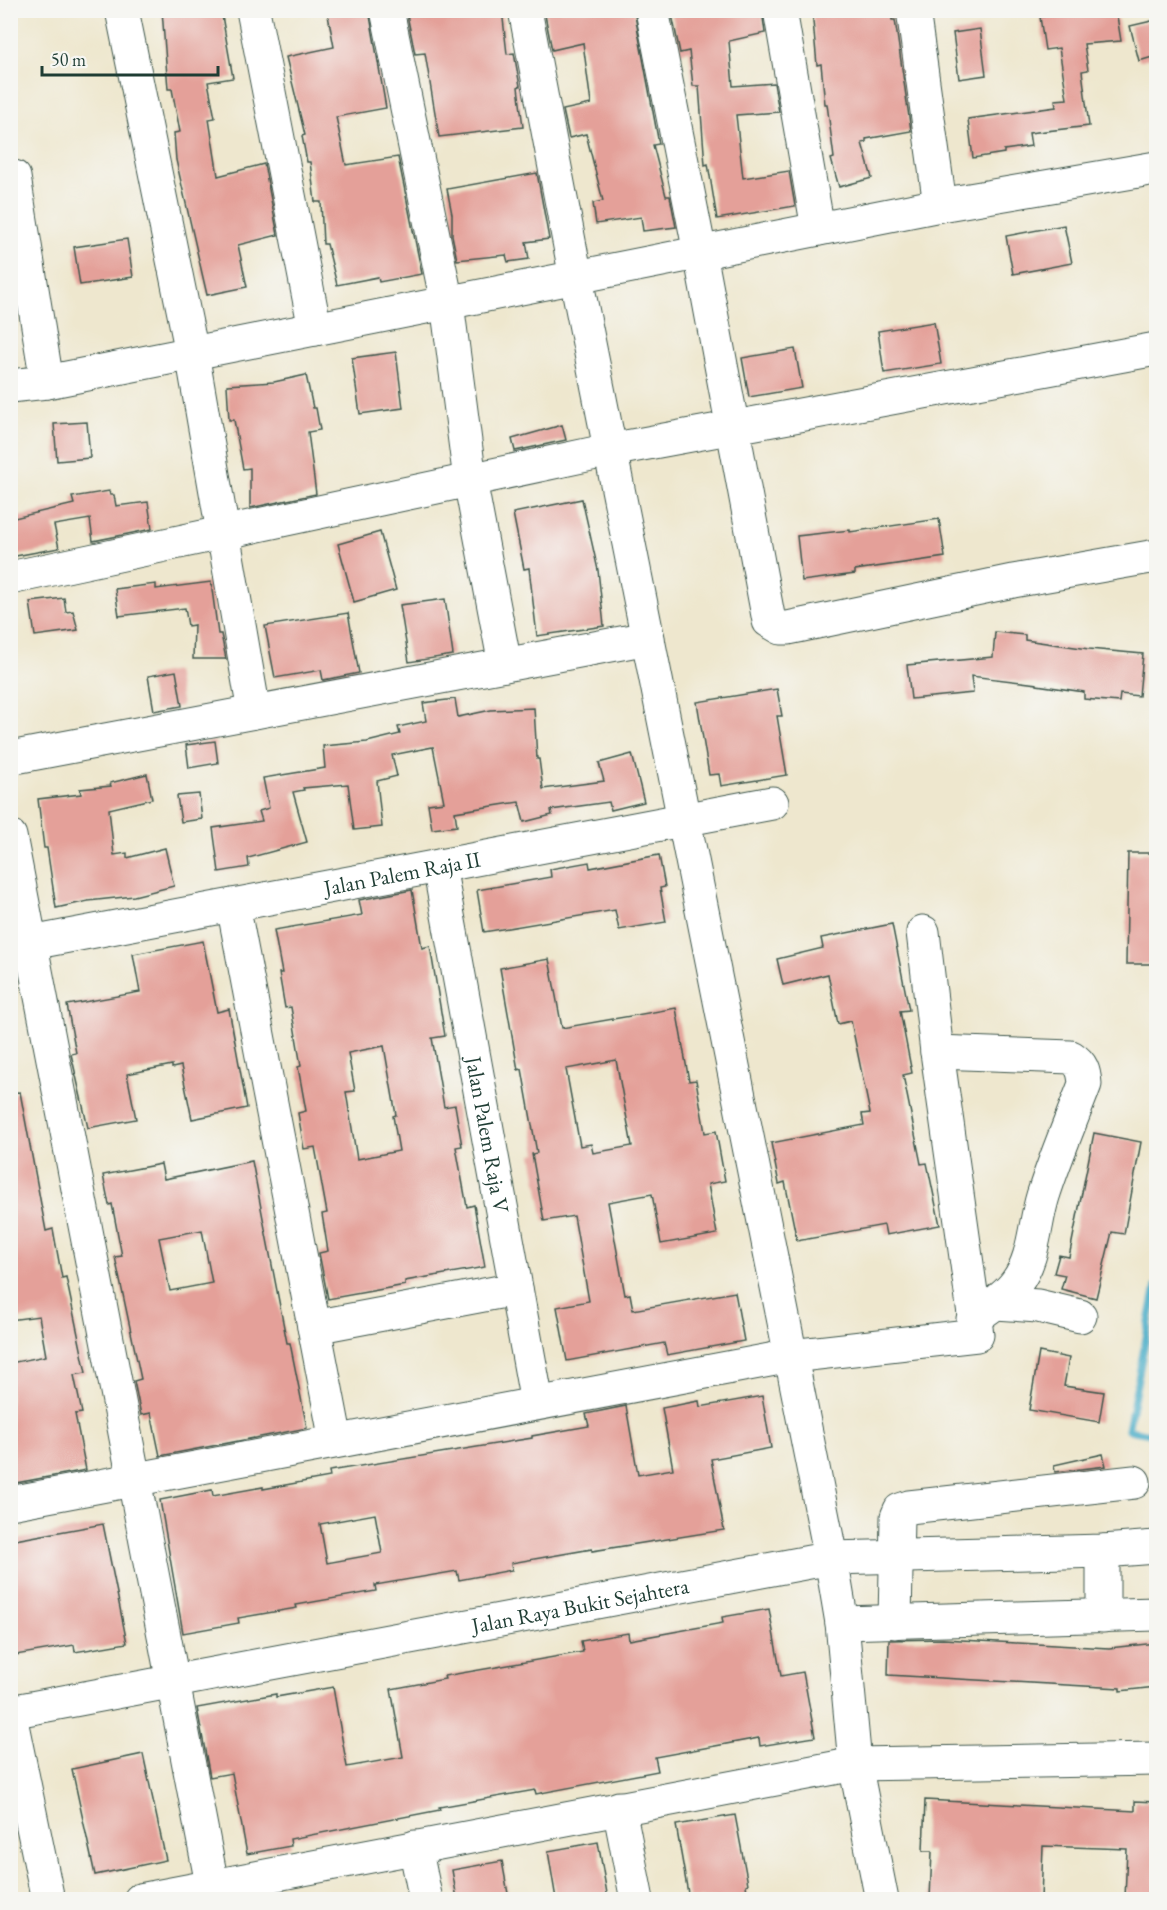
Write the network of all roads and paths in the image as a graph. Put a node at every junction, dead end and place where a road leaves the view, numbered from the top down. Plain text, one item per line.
1 (122, 10) edge
2 (253, 10) edge
3 (387, 10) edge
4 (525, 10) edge
5 (652, 10) edge
6 (780, 10) edge
7 (922, 12) edge
8 (1156, 168) edge
9 (14, 177) dead end
10 (940, 205) junction
11 (818, 229) junction
12 (700, 253) junction
13 (576, 278) junction
14 (447, 303) junction
15 (315, 329) junction
16 (1156, 349) edge
17 (192, 353) junction
18 (47, 382) junction
19 (10, 386) edge
20 (733, 429) junction
21 (610, 450) junction
22 (470, 480) junction
23 (222, 533) junction
24 (1156, 556) edge
25 (10, 578) edge
26 (648, 638) junction
27 (505, 665) junction
28 (254, 712) junction
29 (10, 758) edge
30 (772, 803) dead end
31 (684, 820) junction
32 (10, 836) edge
33 (439, 866) junction
34 (233, 905) junction
35 (923, 932) dead end
36 (21, 945) edge
37 (937, 1052) junction
38 (516, 1289) junction
39 (985, 1311) junction
40 (1080, 1316) dead end
41 (314, 1327) junction
42 (791, 1356) junction
43 (537, 1403) junction
44 (336, 1442) junction
45 (135, 1479) junction
46 (1134, 1482) dead end
47 (10, 1503) edge
48 (1156, 1547) edge
49 (1103, 1551) junction
50 (897, 1556) junction
51 (831, 1558) junction
52 (1156, 1614) edge
53 (1103, 1616) junction
54 (895, 1622) junction
55 (842, 1623) junction
56 (174, 1682) junction
57 (10, 1713) edge
58 (1156, 1760) edge
59 (855, 1764) junction
60 (619, 1808) junction
61 (415, 1847) junction
62 (214, 1893) edge
63 (48, 1899) edge
64 (140, 1899) edge
65 (426, 1899) edge
66 (637, 1899) edge
67 (882, 1899) edge

1 - 17 street
2 - 15 street
3 - 14 street
4 - 13 street
5 - 12 street
6 - 11 street
7 - 10 street
8 - 10 street
9 - 18 street
10 - 11 street
11 - 12 street
12 - 13 street
12 - 20 street
13 - 14 street
13 - 21 street
14 - 15 street
14 - 22 street
15 - 17 street
16 - 20 street
17 - 18 street
17 - 23 street
18 - 19 street
20 - 21 street
20 - 24 street
21 - 22 street
21 - 26 street
22 - 23 street
22 - 27 street
23 - 25 street
23 - 28 street
26 - 27 street
26 - 31 street
27 - 28 street
28 - 29 street
30 - 31 street, Jalan Palem Raja II
31 - 33 street, Jalan Palem Raja II
31 - 42 street
32 - 36 street
33 - 34 street, Jalan Palem Raja II
33 - 38 street, Jalan Palem Raja V
34 - 36 street, Jalan Palem Raja II
34 - 41 street
35 - 37 street
36 - 45 street
37 - 39 street
37 - 39 street
38 - 41 street
38 - 43 street, Jalan Palem Raja V
39 - 40 street
39 - 42 street
41 - 44 street
42 - 43 street
42 - 51 street
43 - 44 street
44 - 45 street
45 - 47 street
45 - 56 street
46 - 50 street
48 - 49 street, Jalan Raya Bukit Sejahtera
49 - 50 street, Jalan Raya Bukit Sejahtera
49 - 53 street
50 - 51 street, Jalan Raya Bukit Sejahtera
50 - 54 street
51 - 55 street
51 - 56 street, Jalan Raya Bukit Sejahtera
52 - 53 street
53 - 54 street
54 - 55 street
55 - 59 street
56 - 57 street, Jalan Raya Bukit Sejahtera
56 - 62 street
57 - 63 street
58 - 59 street
59 - 60 street
59 - 67 street
60 - 61 street
60 - 66 street
61 - 62 street
61 - 65 street
62 - 64 street

